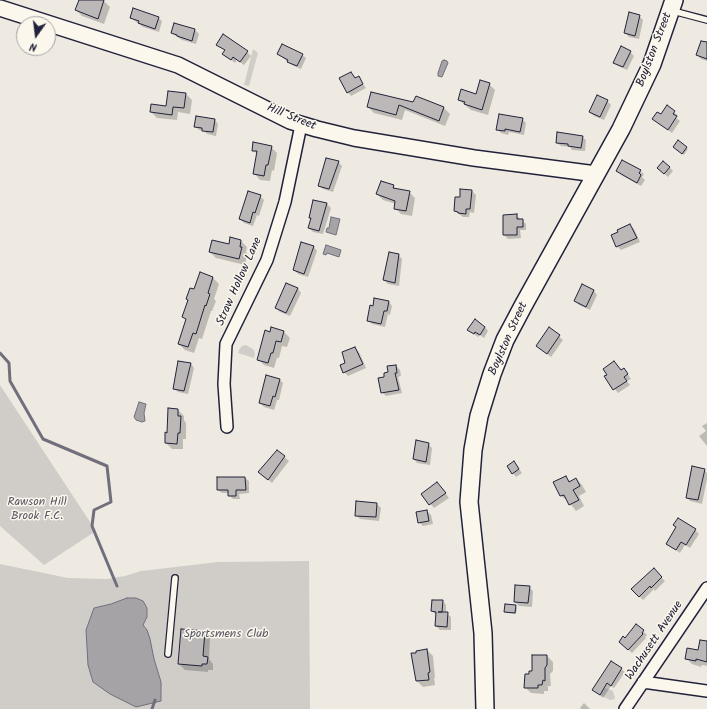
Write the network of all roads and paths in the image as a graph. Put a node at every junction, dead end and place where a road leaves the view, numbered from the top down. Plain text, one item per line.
1 (672, 5) edge
2 (0, 8) edge
3 (707, 20) edge
4 (301, 125) junction
5 (596, 174) junction
6 (226, 428) dead end
7 (175, 578) dead end
8 (707, 588) edge
9 (168, 654) dead end
10 (644, 682) junction
11 (707, 691) edge
12 (485, 709) edge
13 (625, 709) edge

1 - 3 lane
1 - 5 main road, Boylston Street
2 - 4 street, Hill Street
4 - 5 street, Hill Street
4 - 6 street, Straw Hollow Lane
5 - 12 main road, Boylston Street
7 - 9 lane
8 - 10 street, Wachusett Avenue
10 - 11 street
10 - 13 street, Wachusett Avenue

